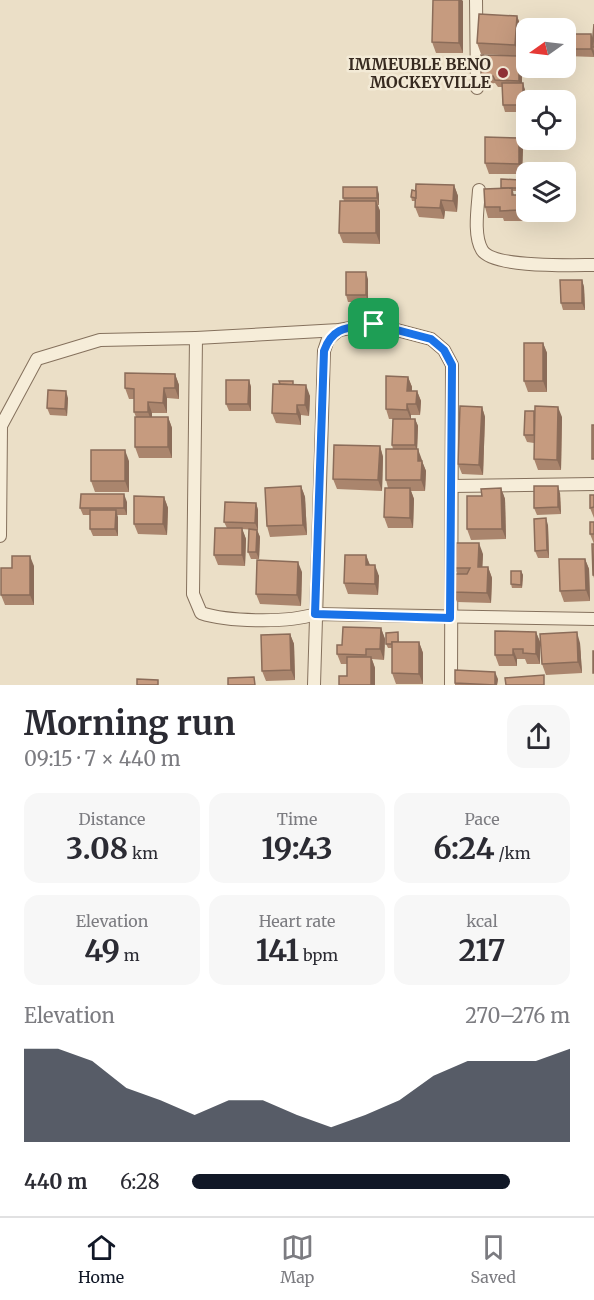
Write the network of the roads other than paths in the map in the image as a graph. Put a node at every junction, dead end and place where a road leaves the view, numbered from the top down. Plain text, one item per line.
1 (476, 0) edge
2 (477, 88) dead end
3 (479, 190) dead end
4 (594, 265) edge
5 (339, 330) junction
6 (196, 338) junction
7 (594, 484) edge
8 (452, 486) junction
9 (0, 536) edge
10 (315, 614) junction
11 (450, 618) junction
12 (594, 619) edge
13 (314, 685) edge
14 (451, 685) edge

1 - 2 street
3 - 4 street
5 - 6 street
5 - 8 street
5 - 10 street
6 - 9 street
6 - 10 street
7 - 8 street
8 - 11 street
10 - 11 street
10 - 13 street
11 - 12 street
11 - 14 street

